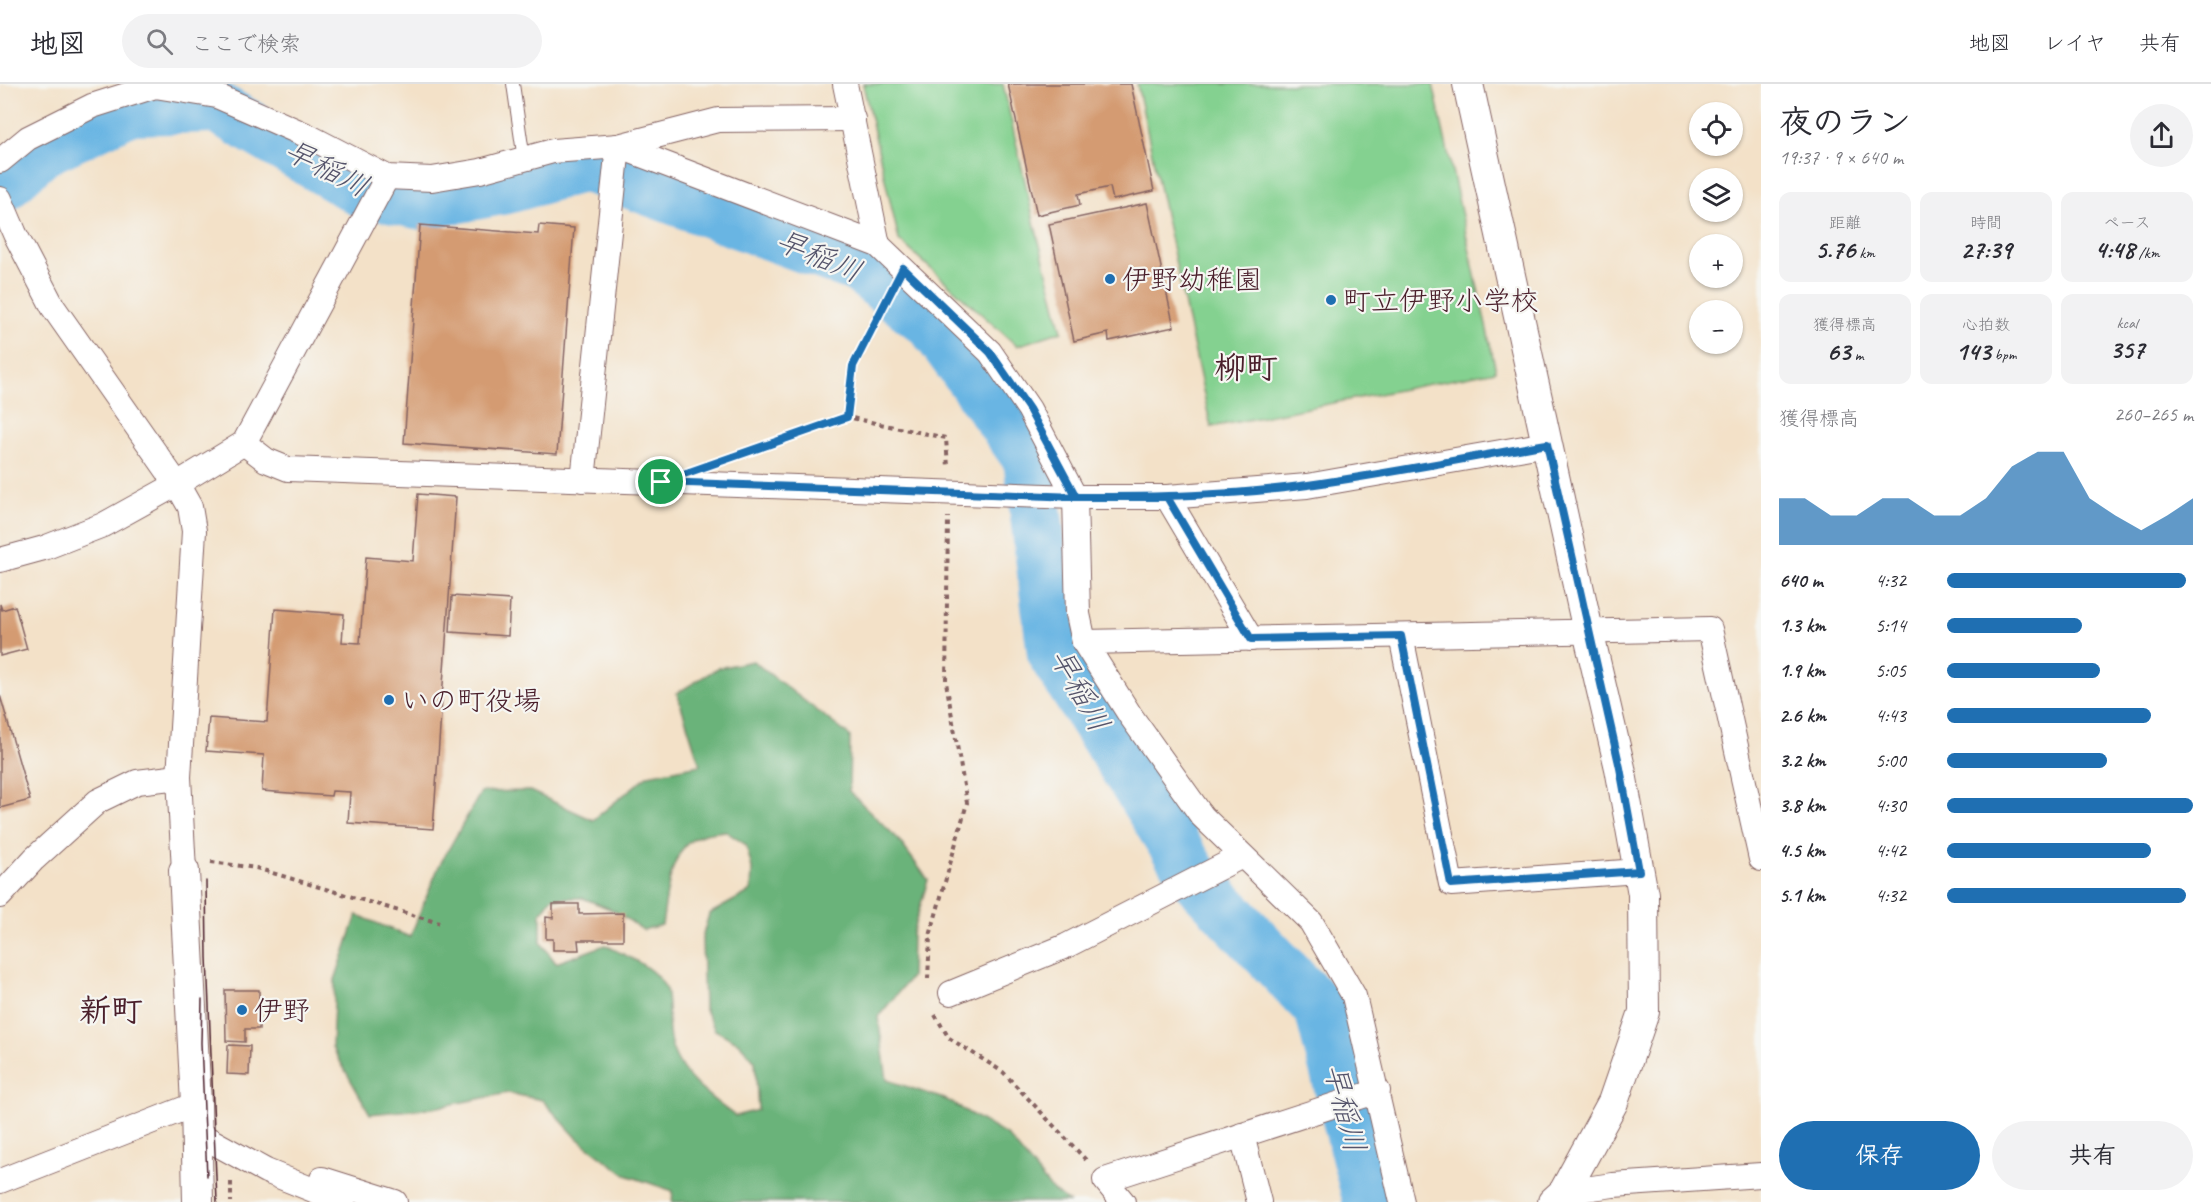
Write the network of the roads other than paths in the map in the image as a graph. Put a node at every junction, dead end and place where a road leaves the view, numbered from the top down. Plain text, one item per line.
1 (513, 84) edge
2 (845, 84) edge
3 (1468, 84) edge
4 (216, 90) edge
5 (853, 119) junction
6 (618, 146) junction
7 (524, 160) junction
8 (0, 161) edge
9 (387, 177) junction
10 (0, 199) edge
11 (878, 245) junction
12 (244, 443) junction
13 (1547, 444) junction
14 (583, 480) junction
15 (177, 484) junction
16 (1076, 497) junction
17 (1167, 497) junction
18 (0, 560) edge
19 (1588, 631) junction
20 (1401, 636) junction
21 (1251, 639) junction
22 (1084, 642) junction
23 (179, 777) junction
24 (1242, 856) junction
25 (1761, 859) edge
26 (183, 865) joint
27 (1639, 871) junction
28 (0, 896) edge
29 (951, 993) dead end
30 (1378, 1091) junction
31 (196, 1119) junction
32 (1242, 1135) junction
33 (266, 1172) junction
34 (1761, 1175) edge
35 (0, 1181) edge
36 (1559, 1197) edge
37 (198, 1202) edge
38 (343, 1202) edge
39 (395, 1202) edge
40 (1123, 1202) edge
41 (1259, 1202) edge
42 (1402, 1202) edge

1 - 7 lane
2 - 5 street
3 - 13 street
4 - 8 street
4 - 9 street
5 - 6 street
5 - 11 street
6 - 7 street
6 - 11 street
6 - 14 street
7 - 9 street
9 - 12 street
10 - 15 street
11 - 16 street
12 - 14 street
12 - 15 street
13 - 17 street
13 - 19 street
14 - 16 street
15 - 18 street
15 - 23 street
16 - 17 street
16 - 22 street
17 - 21 street
19 - 20 street
19 - 25 street
19 - 27 street
20 - 21 street
20 - 27 street
21 - 22 street
22 - 24 street
23 - 26 street
23 - 28 street
24 - 29 street
24 - 30 street
26 - 31 street
27 - 36 street
30 - 32 street
30 - 42 street
31 - 33 street
31 - 35 street
31 - 37 street
32 - 40 street
32 - 41 street
33 - 38 street
33 - 39 street
34 - 36 street

